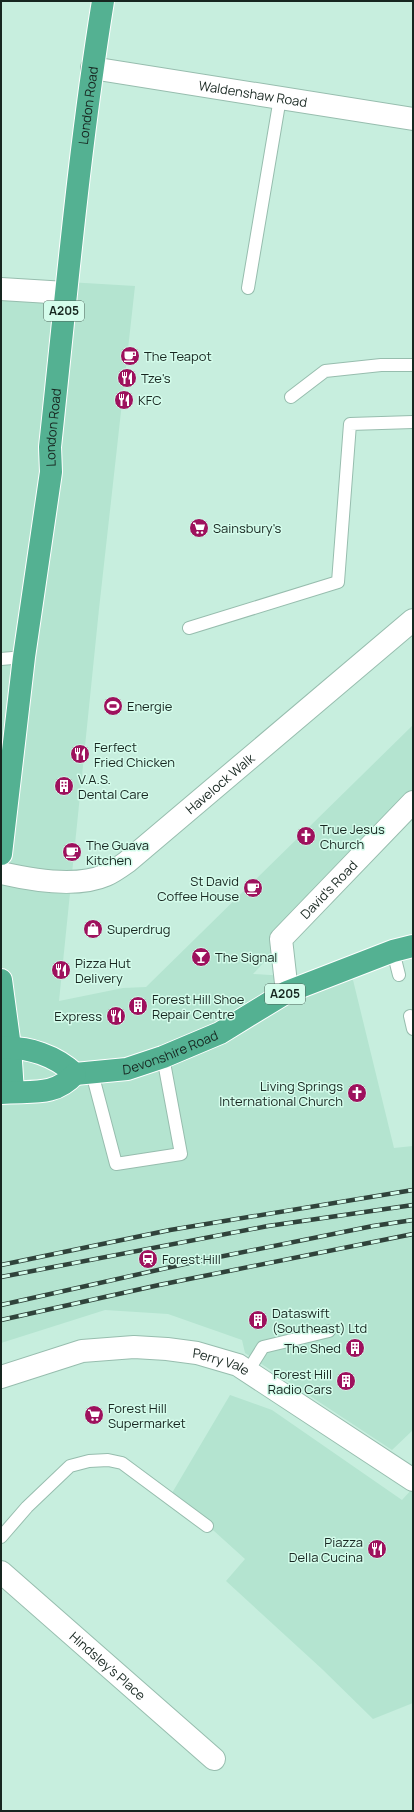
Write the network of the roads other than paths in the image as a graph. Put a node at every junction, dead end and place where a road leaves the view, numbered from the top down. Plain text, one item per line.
1 (103, 1) edge
2 (92, 68) junction
3 (280, 98) junction
4 (413, 119) edge
5 (248, 288) dead end
6 (1, 289) edge
7 (66, 293) junction
8 (413, 365) edge
9 (291, 397) dead end
10 (413, 422) edge
11 (413, 620) edge
12 (189, 628) dead end
13 (24, 657) junction
14 (1, 659) edge
15 (413, 802) edge
16 (1, 854) edge
17 (1, 873) edge
18 (403, 948) edge
19 (399, 975) dead end
20 (1, 980) edge
21 (287, 992) junction
22 (410, 1016) dead end
23 (413, 1028) edge
24 (5, 1047) edge
25 (163, 1057) junction
26 (84, 1073) junction
27 (7, 1093) edge
28 (329, 1331) dead end
29 (248, 1371) junction
30 (1, 1377) edge
31 (409, 1470) edge
32 (207, 1526) dead end
33 (1, 1537) edge
34 (1, 1572) edge
35 (214, 1759) dead end

1 - 2 highway, London Road / A205
2 - 3 street, Waldenshaw Road
2 - 7 highway, London Road / A205
3 - 4 street, Waldenshaw Road
3 - 5 lane
6 - 7 street
7 - 13 highway, London Road / A205
8 - 9 lane
10 - 12 lane
11 - 17 street, Havelock Walk
13 - 14 lane
13 - 16 highway, London Road / A205
15 - 21 street, David's Road
18 - 19 lane
18 - 21 highway, Devonshire Road / A205
20 - 24 highway
21 - 25 highway, Devonshire Road / A205
22 - 23 lane
24 - 26 highway
24 - 27 highway
25 - 26 highway, Devonshire Road / A205
25 - 26 lane
26 - 27 highway
28 - 29 lane
29 - 30 street, Perry Vale
29 - 31 street, Perry Vale
32 - 33 lane
34 - 35 street, Hindsley's Place

